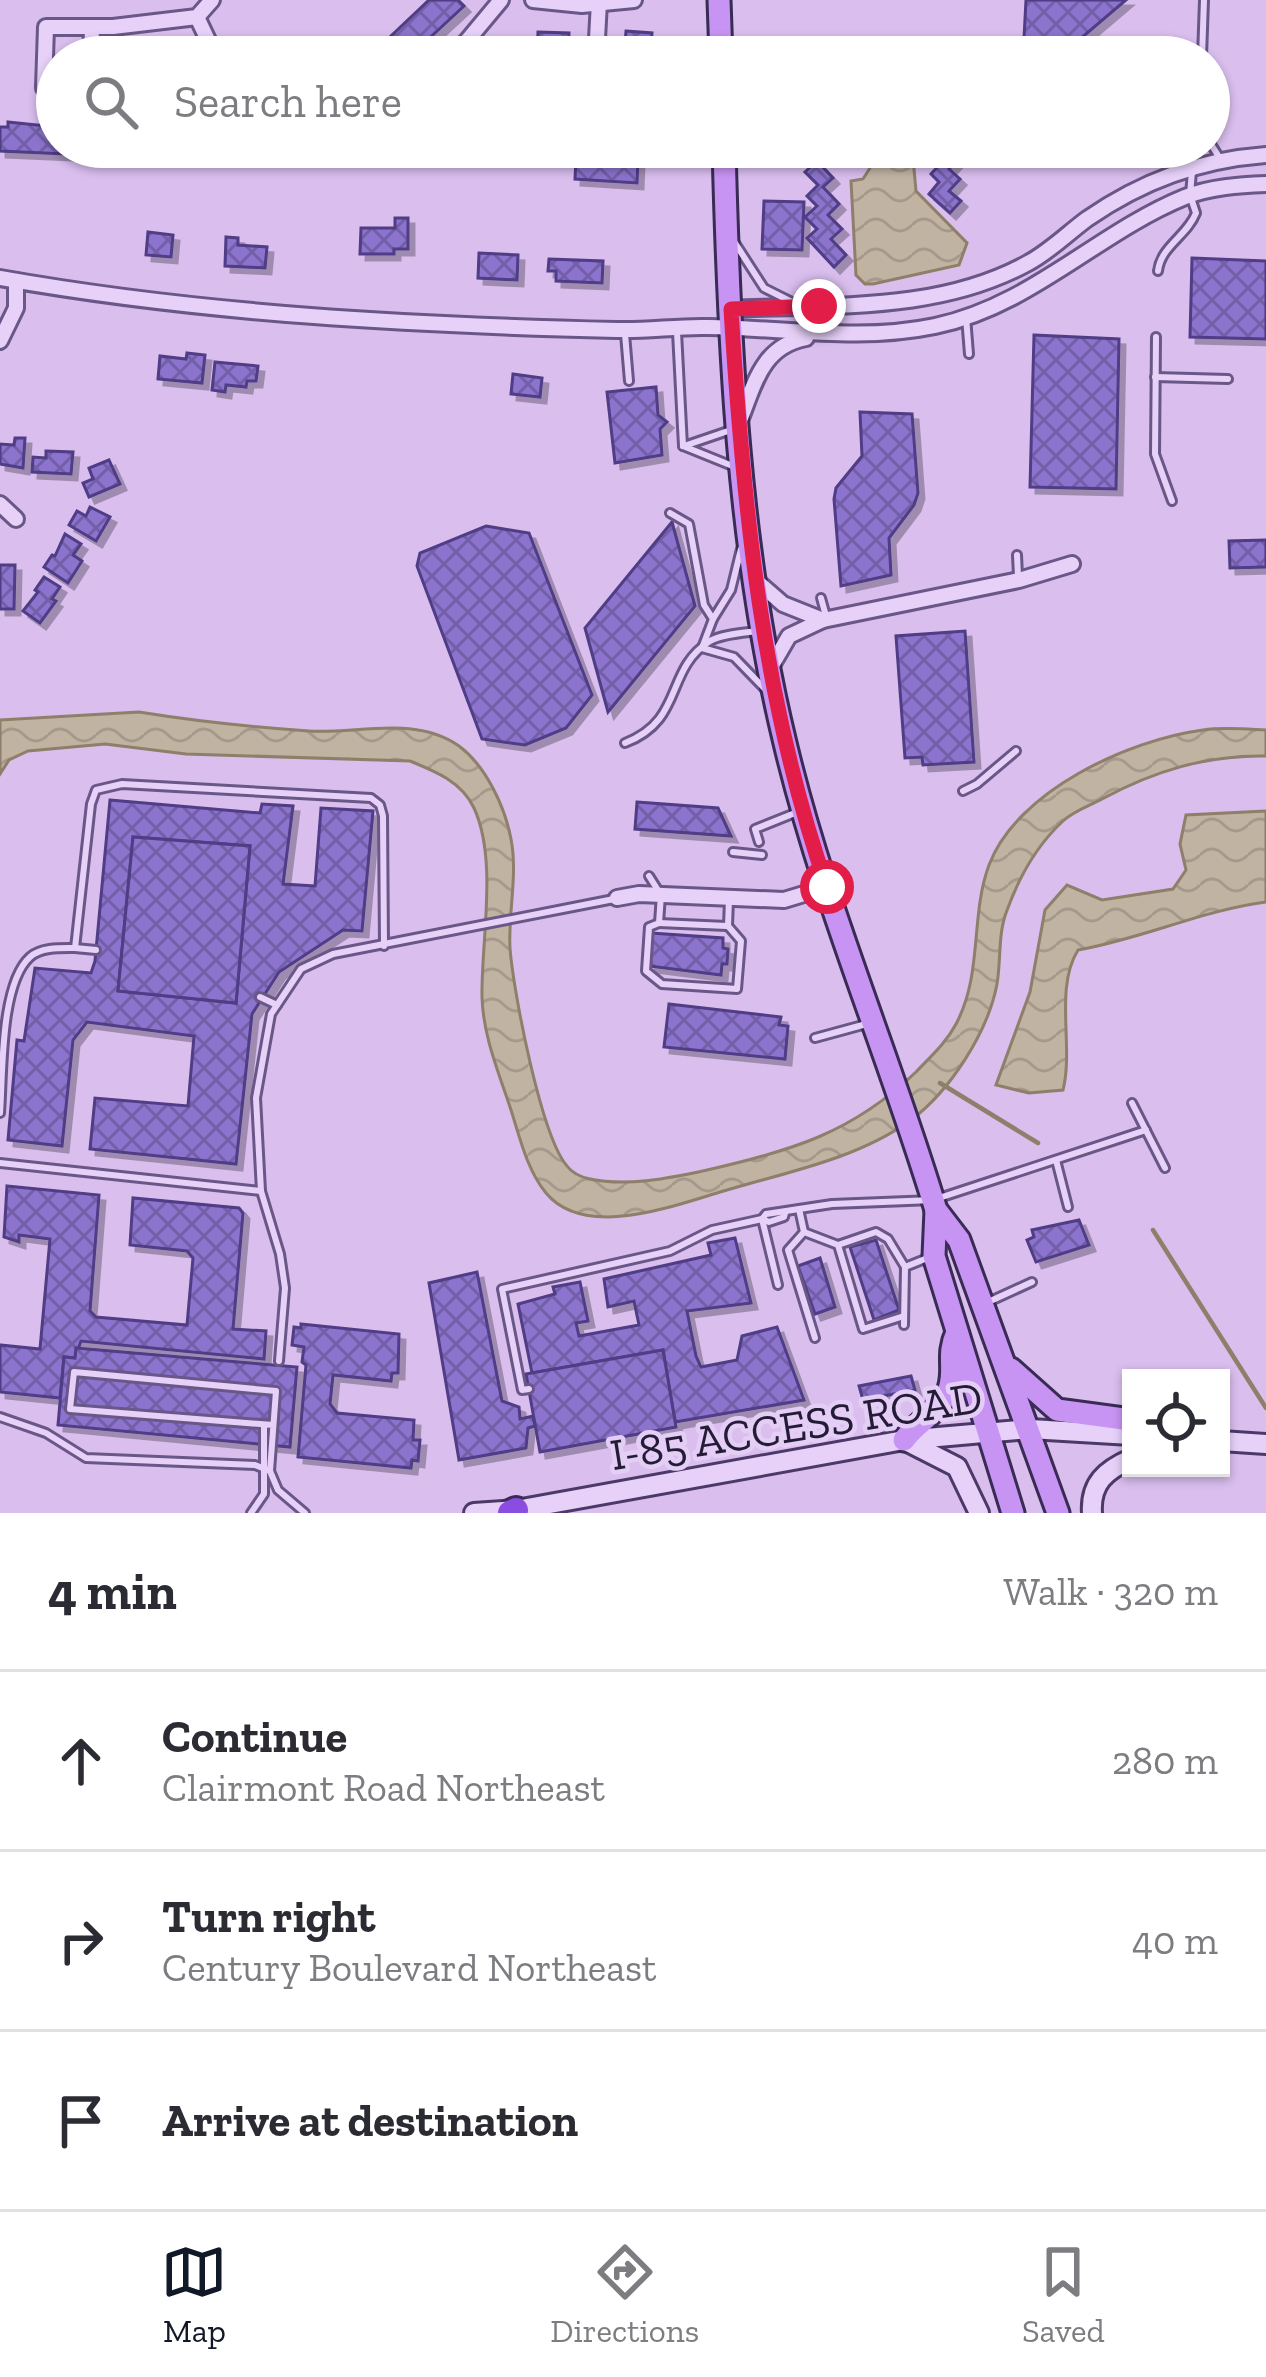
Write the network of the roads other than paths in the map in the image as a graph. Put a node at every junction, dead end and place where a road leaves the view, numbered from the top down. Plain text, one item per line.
1 (212, 0) edge
2 (501, 0) edge
3 (533, 0) edge
4 (634, 0) edge
5 (719, 0) edge
6 (1204, 0) edge
7 (599, 2) edge
8 (197, 17) junction
9 (92, 29) junction
10 (46, 36) edge
11 (92, 36) edge
12 (206, 36) edge
13 (471, 36) edge
14 (597, 36) edge
15 (720, 36) edge
16 (1203, 36) edge
17 (1266, 155) edge
18 (1230, 159) edge
19 (725, 168) edge
20 (1187, 168) edge
21 (1192, 168) edge
22 (1266, 184) edge
23 (1190, 195) junction
24 (727, 230) junction
25 (1158, 271) dead end
26 (8, 280) edge
27 (819, 306) junction
28 (966, 316) junction
29 (732, 319) junction
30 (676, 328) junction
31 (625, 330) junction
32 (835, 335) junction
33 (1156, 337) dead end
34 (0, 341) edge
35 (969, 354) dead end
36 (1156, 377) junction
37 (1228, 380) dead end
38 (629, 381) dead end
39 (739, 422) junction
40 (683, 446) junction
41 (743, 471) junction
42 (1172, 501) dead end
43 (0, 504) edge
44 (670, 513) dead end
45 (16, 519) dead end
46 (748, 522) junction
47 (1017, 555) dead end
48 (1072, 564) dead end
49 (754, 578) junction
50 (1019, 580) junction
51 (821, 598) dead end
52 (713, 619) junction
53 (831, 622) junction
54 (761, 630) junction
55 (702, 648) junction
56 (770, 672) junction
57 (775, 699) junction
58 (626, 743) dead end
59 (1016, 752) dead end
60 (963, 790) dead end
61 (802, 810) junction
62 (759, 842) dead end
63 (733, 852) dead end
64 (762, 855) dead end
65 (649, 876) dead end
66 (827, 887) junction
67 (661, 895) junction
68 (617, 898) joint
69 (729, 899) junction
70 (659, 923) junction
71 (728, 926) junction
72 (384, 946) junction
73 (75, 948) junction
74 (96, 950) dead end
75 (260, 998) dead end
76 (277, 1005) junction
77 (872, 1023) junction
78 (815, 1038) dead end
79 (1132, 1102) dead end
80 (0, 1113) edge
81 (1146, 1130) junction
82 (1056, 1160) junction
83 (0, 1163) edge
84 (1165, 1168) dead end
85 (261, 1191) junction
86 (934, 1205) junction
87 (1068, 1208) dead end
88 (799, 1209) junction
89 (762, 1219) junction
90 (804, 1232) junction
91 (838, 1245) junction
92 (934, 1256) junction
93 (905, 1267) junction
94 (1032, 1282) dead end
95 (778, 1286) dead end
96 (982, 1304) junction
97 (957, 1331) junction
98 (815, 1338) dead end
99 (999, 1356) junction
100 (278, 1361) dead end
101 (529, 1389) dead end
102 (0, 1417) edge
103 (1122, 1419) edge
104 (269, 1425) junction
105 (1030, 1429) junction
106 (990, 1433) junction
107 (1122, 1434) edge
108 (904, 1440) junction
109 (1230, 1442) edge
110 (1266, 1444) edge
111 (1122, 1463) edge
112 (266, 1470) junction
113 (513, 1512) edge
114 (251, 1513) edge
115 (305, 1513) edge
116 (474, 1513) edge
117 (979, 1513) edge
118 (1013, 1513) edge
119 (1058, 1513) edge
120 (1092, 1513) edge

1 - 8 street
2 - 13 street
3 - 7 street
4 - 7 street
5 - 15 main road
6 - 16 lane
7 - 14 street
8 - 9 street
8 - 12 street
9 - 10 street
9 - 11 street
17 - 18 street
19 - 24 main road
20 - 27 street
21 - 23 lane
22 - 23 street
23 - 25 lane
23 - 28 street
24 - 27 lane
24 - 29 main road
26 - 31 street
26 - 34 street
27 - 29 street
28 - 32 street
28 - 35 lane
29 - 30 street
29 - 32 street
29 - 39 main road
30 - 31 street
30 - 40 lane
31 - 38 lane
32 - 39 street
33 - 36 lane
36 - 37 lane
36 - 42 lane
39 - 40 lane
39 - 41 main road
40 - 41 lane
41 - 46 main road
43 - 45 street
44 - 52 lane
46 - 49 main road
46 - 52 lane
47 - 50 lane
48 - 50 street
49 - 53 street
49 - 54 main road
50 - 53 street
51 - 53 lane
52 - 55 lane
53 - 56 street
54 - 55 lane
54 - 56 main road
55 - 57 lane
55 - 58 lane
56 - 57 main road
57 - 61 main road
59 - 60 lane
61 - 62 lane
61 - 66 main road
63 - 64 lane
65 - 67 lane
66 - 69 street
66 - 77 main road
67 - 68 street
67 - 69 street
67 - 70 lane
68 - 72 lane
69 - 71 lane
70 - 71 lane
70 - 71 lane
72 - 73 lane
72 - 76 lane
73 - 74 lane
73 - 80 lane
75 - 76 lane
76 - 85 lane
77 - 78 lane
77 - 86 main road
79 - 81 lane
81 - 82 lane
81 - 84 lane
82 - 86 lane
82 - 87 lane
83 - 85 lane
85 - 100 lane
86 - 88 lane
86 - 92 main road
86 - 96 main road
88 - 89 lane
88 - 90 lane
89 - 95 lane
89 - 101 lane
90 - 91 lane
90 - 98 lane
91 - 93 lane
91 - 93 lane
92 - 93 lane
92 - 97 main road
94 - 96 lane
96 - 99 main road
97 - 106 main road
97 - 108 main road
99 - 103 main road
99 - 105 main road
102 - 112 lane
104 - 104 lane
104 - 112 lane
105 - 106 main road, I-85 ACCESS ROAD
105 - 107 main road, I-85 ACCESS ROAD
105 - 119 main road
106 - 108 main road, I-85 ACCESS ROAD
106 - 118 main road
108 - 113 main road, I-85 ACCESS ROAD
108 - 117 main road
109 - 110 main road
111 - 120 main road
112 - 114 lane
112 - 115 lane
113 - 116 main road, I-85 ACCESS ROAD

